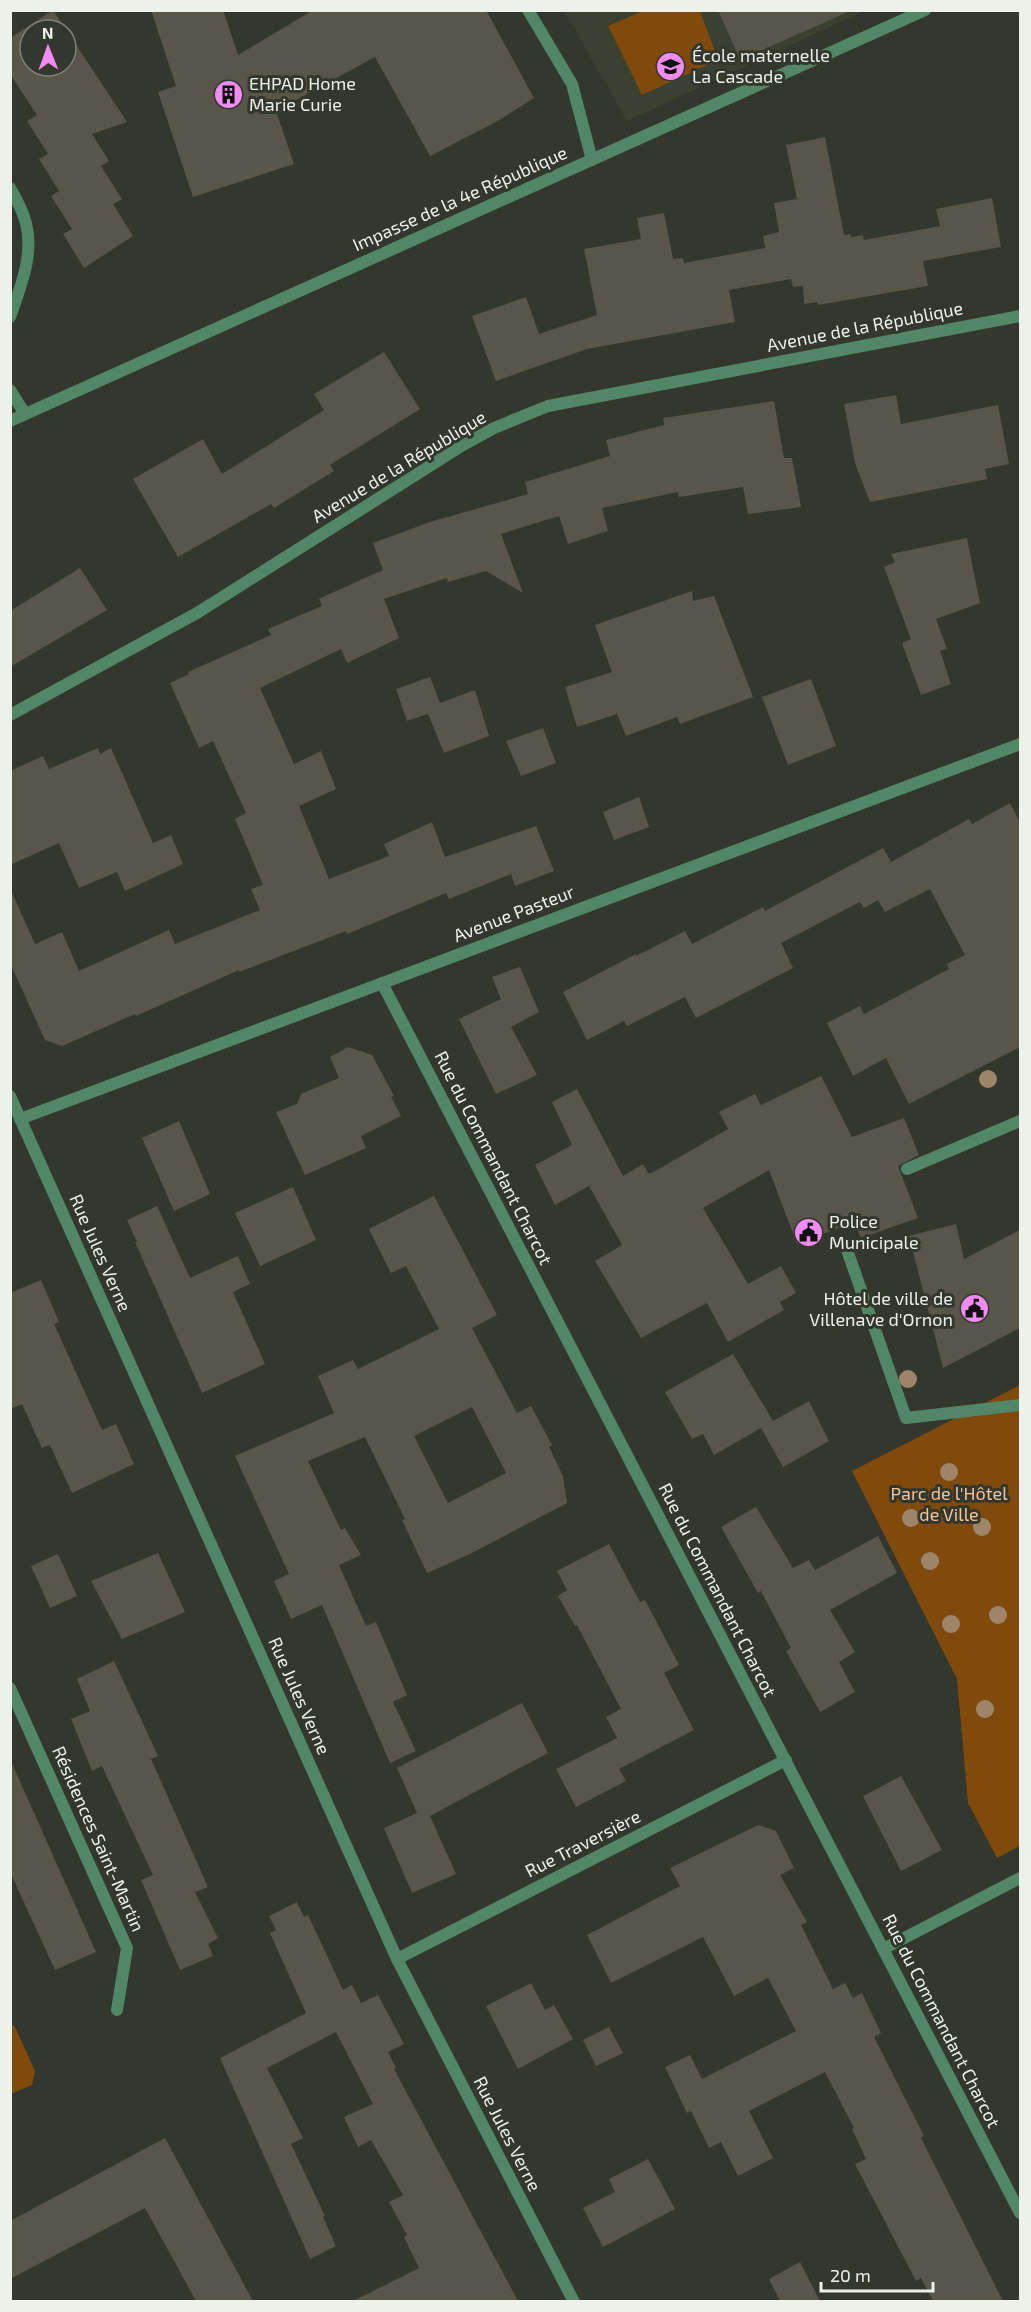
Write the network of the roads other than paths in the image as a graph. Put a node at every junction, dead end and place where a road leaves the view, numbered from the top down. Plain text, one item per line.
1 (528, 10) edge
2 (925, 10) edge
3 (592, 160) junction
4 (10, 188) edge
5 (1020, 316) edge
6 (10, 317) edge
7 (10, 390) edge
8 (25, 414) junction
9 (10, 421) edge
10 (10, 715) edge
11 (1020, 744) edge
12 (382, 983) junction
13 (10, 1096) edge
14 (20, 1119) junction
15 (1020, 1121) edge
16 (907, 1169) dead end
17 (847, 1250) dead end
18 (1020, 1404) edge
19 (10, 1688) edge
20 (786, 1760) junction
21 (1020, 1878) edge
22 (884, 1949) junction
23 (397, 1959) junction
24 (117, 2010) dead end
25 (1020, 2213) edge
26 (574, 2301) edge

1 - 3 street
2 - 3 street, Impasse de la 4e République
3 - 8 street, Impasse de la 4e République
4 - 6 street
5 - 10 street, Avenue de la République
7 - 8 street
8 - 9 street, Impasse de la 4e République
11 - 12 street, Avenue Pasteur
12 - 14 street, Avenue Pasteur
12 - 20 street, Rue du Commandant Charcot
13 - 14 street, Rue Jules Verne
14 - 23 street, Rue Jules Verne
15 - 16 street
17 - 18 street
19 - 24 street, Résidences Saint-Martin
20 - 22 street, Rue du Commandant Charcot
20 - 23 street, Rue Traversière
21 - 22 street
22 - 25 street, Rue du Commandant Charcot
23 - 26 street, Rue Jules Verne

